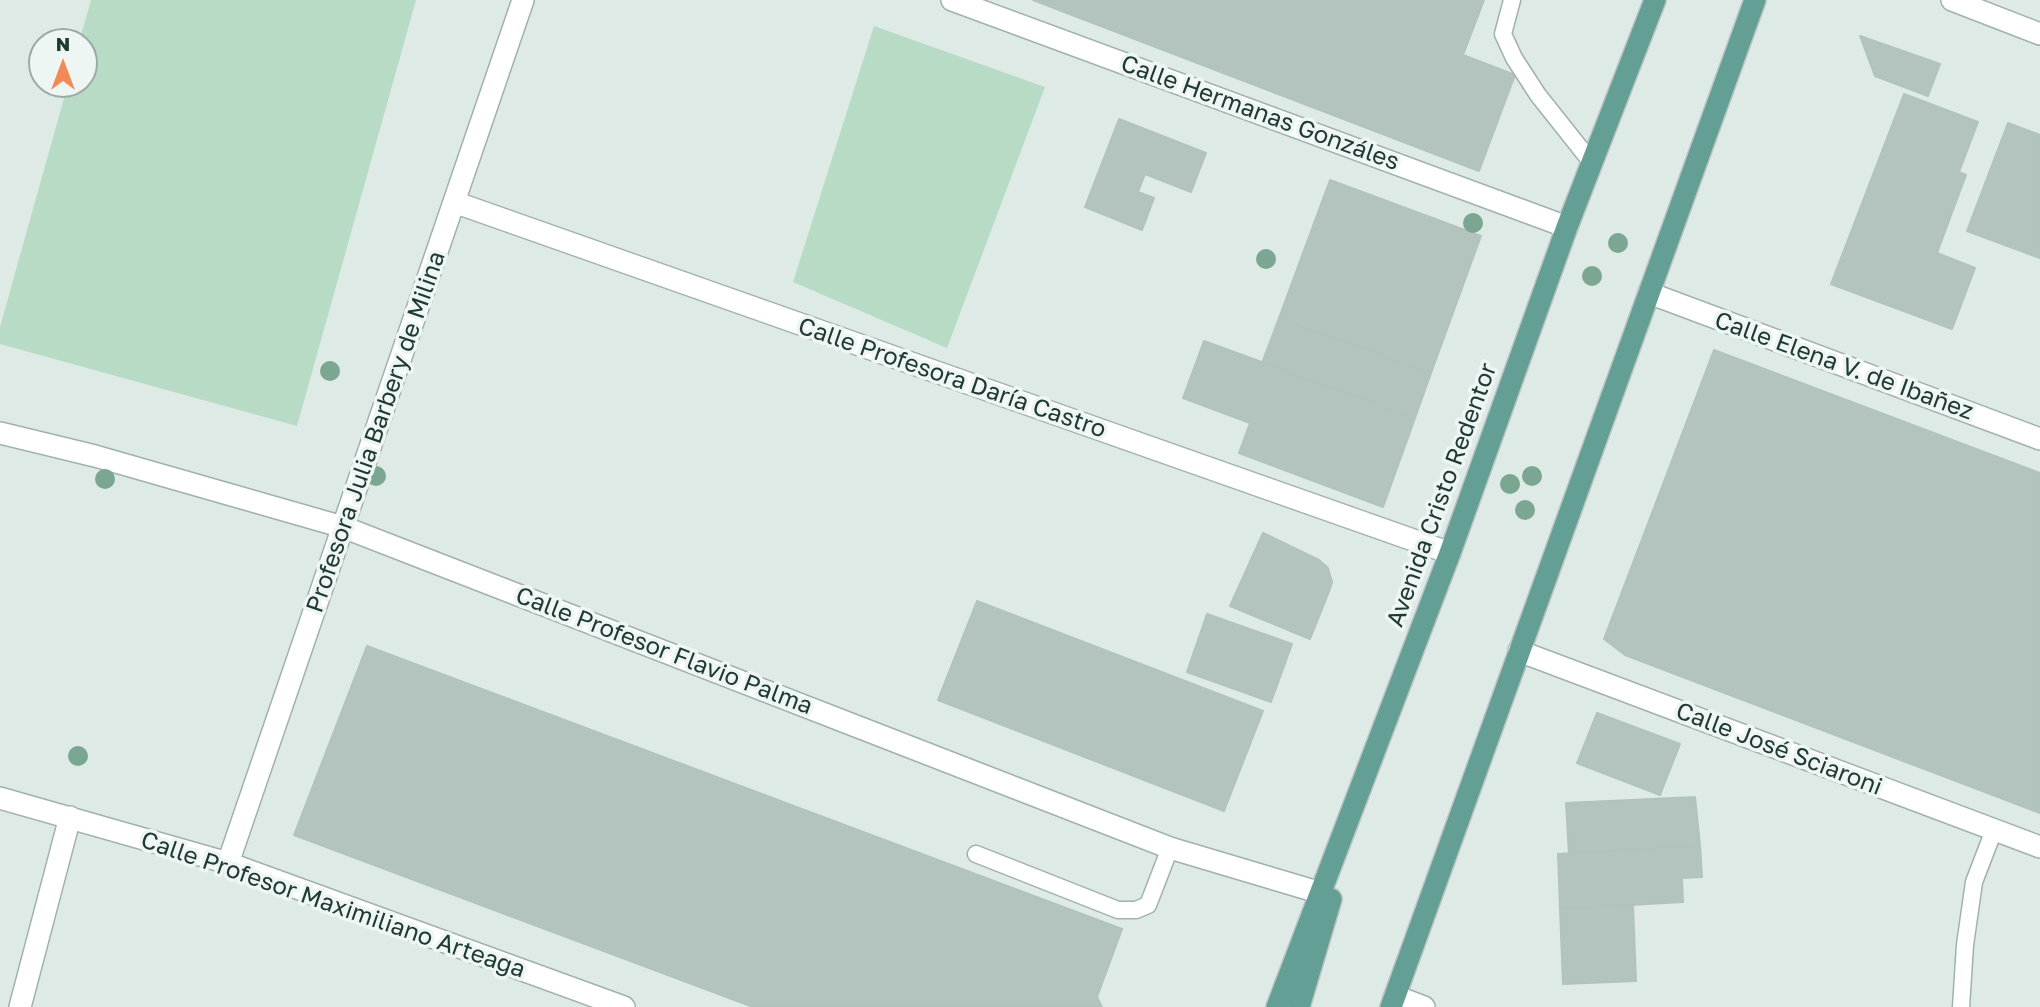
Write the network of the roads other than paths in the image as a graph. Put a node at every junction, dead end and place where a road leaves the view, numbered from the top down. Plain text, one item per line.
1 (523, 0) edge
2 (952, 0) edge
3 (1512, 0) edge
4 (1656, 0) edge
5 (1755, 0) edge
6 (1952, 0) edge
7 (2040, 34) edge
8 (1592, 163) junction
9 (454, 202) junction
10 (1567, 227) junction
11 (1648, 293) junction
12 (0, 433) edge
13 (2040, 439) edge
14 (343, 527) junction
15 (1450, 554) junction
16 (1519, 651) junction
17 (0, 798) edge
18 (70, 817) junction
19 (1994, 830) junction
20 (1340, 842) junction
21 (2040, 847) edge
22 (1170, 848) junction
23 (976, 854) dead end
24 (228, 863) junction
25 (1321, 893) junction
26 (1393, 1002) edge
27 (20, 1007) edge
28 (624, 1007) edge
29 (1277, 1007) edge
30 (1300, 1007) edge
31 (1424, 1007) edge
32 (1961, 1007) edge

1 - 9 street, Profesora Julia Barbery de Milina
2 - 10 street, Calle Hermanas Gonzáles
3 - 8 lane
4 - 8 main road, Avenida Cristo Redentor
5 - 11 main road
6 - 7 street
8 - 10 main road, Avenida Cristo Redentor
9 - 14 street, Profesora Julia Barbery de Milina
9 - 15 street, Calle Profesora Daría Castro
10 - 15 main road, Avenida Cristo Redentor
11 - 13 street, Calle Elena V. de Ibañez
11 - 16 main road
12 - 14 street, Calle Profesor Flavio Palma
14 - 22 street, Calle Profesor Flavio Palma
14 - 24 street, Profesora Julia Barbery de Milina
15 - 20 main road, Avenida Cristo Redentor
16 - 19 street, Calle José Sciaroni
16 - 26 main road
17 - 18 street, Calle Profesor Maximiliano Arteaga
18 - 24 street, Calle Profesor Maximiliano Arteaga
18 - 27 street
19 - 21 street, Calle José Sciaroni
19 - 32 lane
20 - 25 main road, Avenida Cristo Redentor
20 - 30 main road
22 - 23 lane
22 - 25 street, Calle Profesor Flavio Palma
24 - 28 street, Calle Profesor Maximiliano Arteaga
25 - 29 main road, Avenida Cristo Redentor
26 - 31 street

